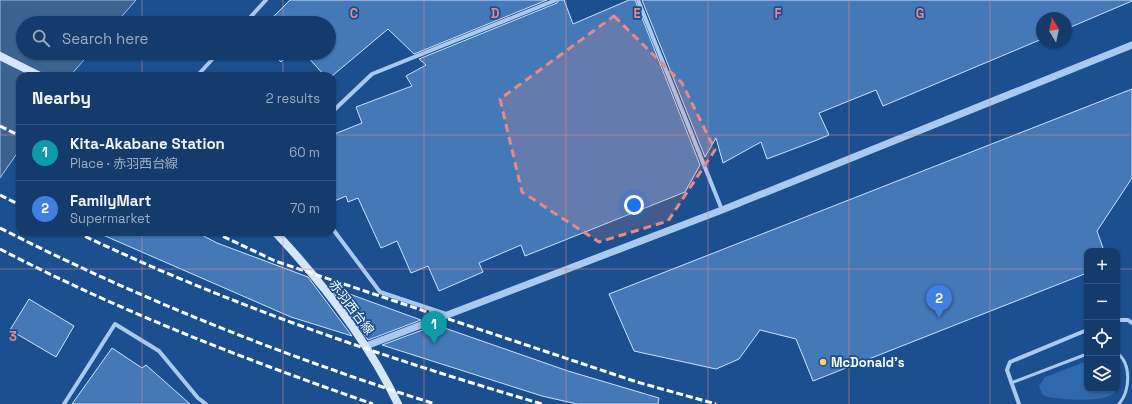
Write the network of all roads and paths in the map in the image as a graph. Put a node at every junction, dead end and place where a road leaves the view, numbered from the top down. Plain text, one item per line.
1 (266, 0) edge
2 (556, 0) edge
3 (638, 0) edge
4 (251, 16) edge
5 (1132, 45) edge
6 (0, 56) edge
7 (212, 60) edge
8 (32, 72) edge
9 (201, 72) edge
10 (336, 108) edge
11 (722, 210) junction
12 (336, 233) edge
13 (279, 236) edge
14 (449, 315) junction
15 (1120, 320) edge
16 (1132, 323) edge
17 (1084, 331) edge
18 (366, 346) junction
19 (1084, 355) edge
20 (1119, 356) edge
21 (1011, 383) junction
22 (64, 404) edge
23 (206, 404) edge
24 (398, 404) edge
25 (1019, 404) edge
26 (1119, 404) edge

1 - 4 street
2 - 10 street
3 - 11 street
5 - 11 street
6 - 8 main road
7 - 9 street
11 - 14 street
12 - 14 street
13 - 18 main road, 赤羽西台線
14 - 18 street
15 - 16 street
17 - 21 street
18 - 24 main road, 赤羽西台線
19 - 21 lane
20 - 26 lane
21 - 25 street
22 - 23 street

